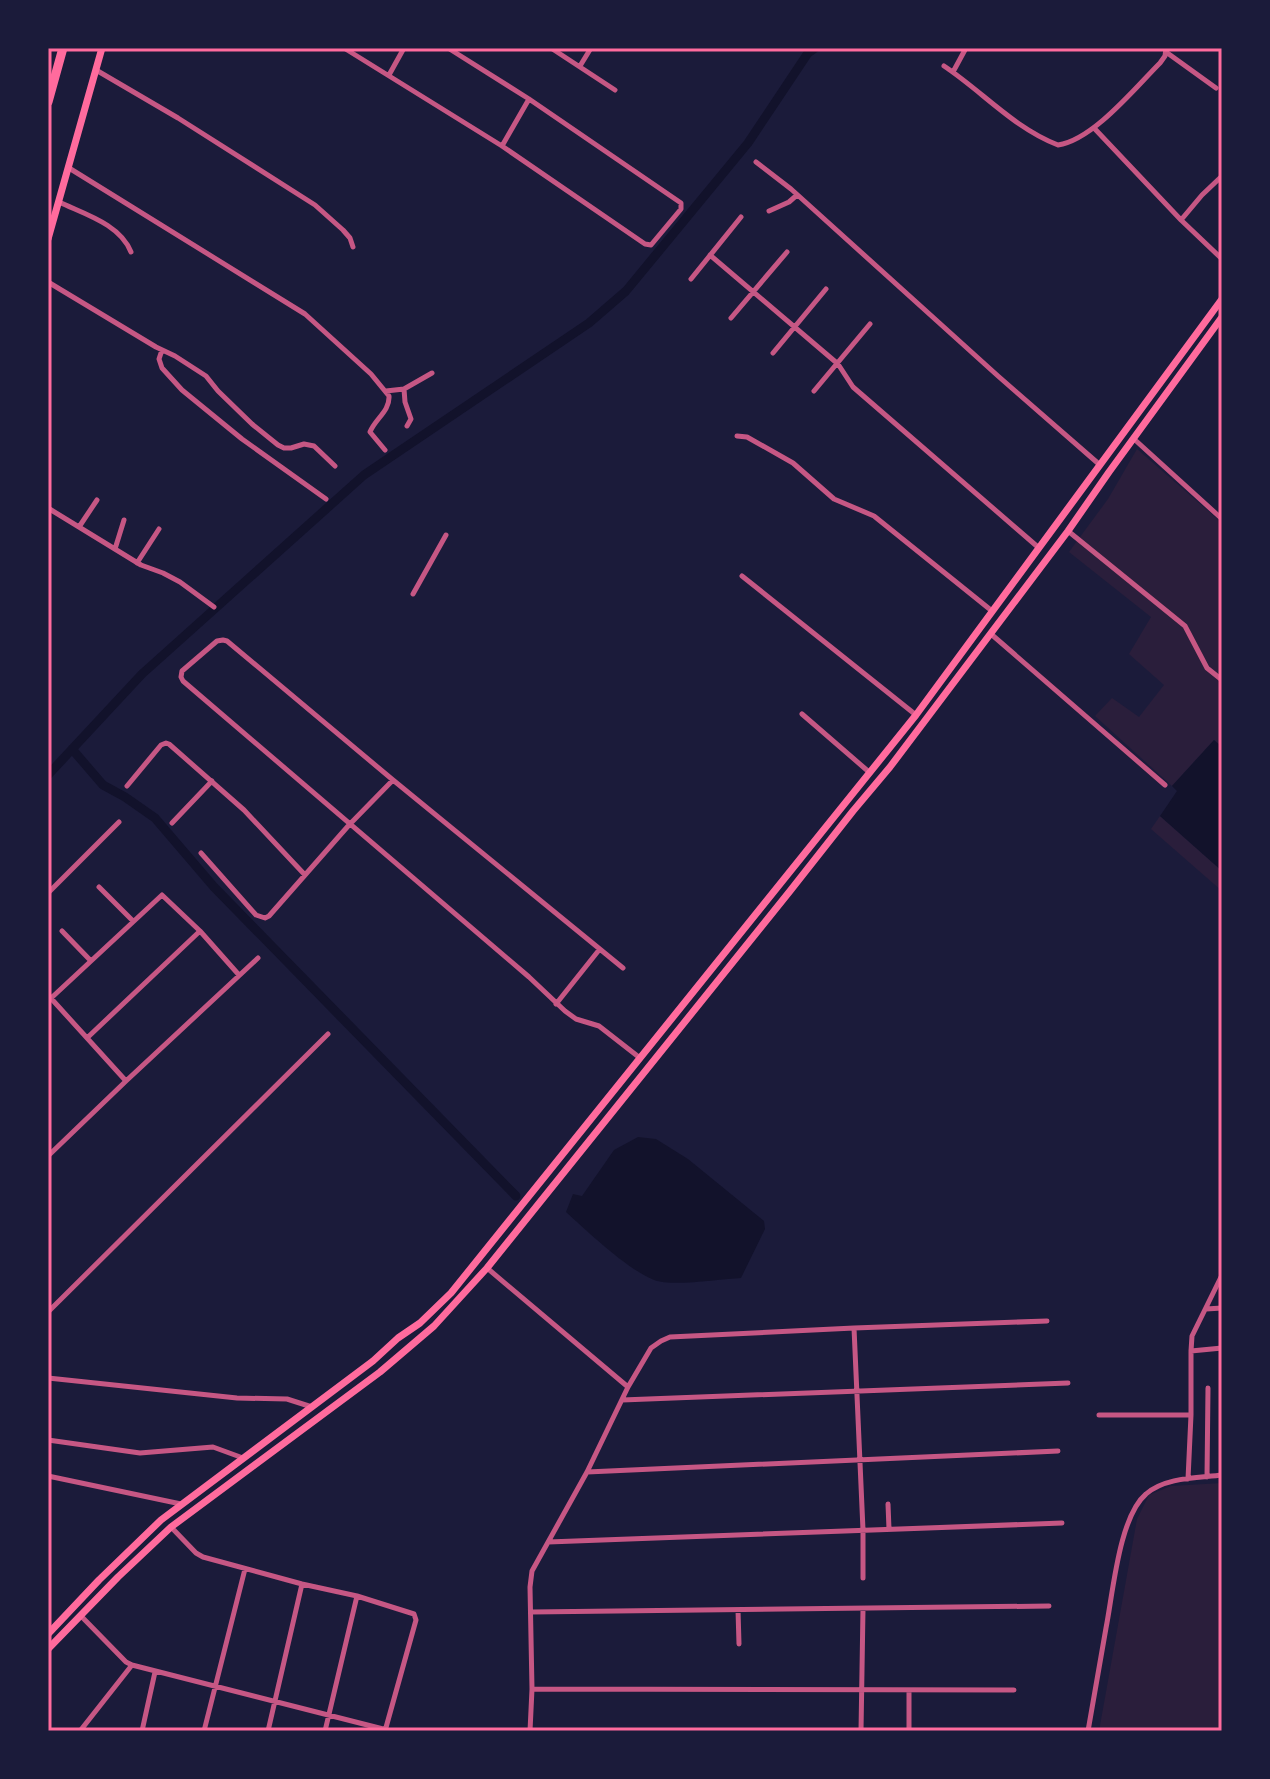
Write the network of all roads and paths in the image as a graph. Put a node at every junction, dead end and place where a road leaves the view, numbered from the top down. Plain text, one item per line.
1 (63, 48) edge
2 (102, 48) edge
3 (344, 48) edge
4 (404, 48) edge
5 (448, 48) edge
6 (551, 48) edge
7 (591, 48) edge
8 (966, 48) edge
9 (1166, 50) edge
10 (580, 66) junction
11 (944, 66) dead end
12 (96, 69) junction
13 (953, 72) junction
14 (389, 75) junction
15 (1216, 88) dead end
16 (615, 90) dead end
17 (529, 99) junction
18 (48, 102) edge
19 (1094, 128) junction
20 (502, 146) junction
21 (756, 162) dead end
22 (69, 168) junction
23 (1222, 176) edge
24 (797, 195) junction
25 (59, 202) junction
26 (769, 211) dead end
27 (741, 217) dead end
28 (1181, 220) junction
29 (48, 239) edge
30 (353, 247) dead end
31 (131, 252) dead end
32 (787, 252) dead end
33 (710, 255) junction
34 (1222, 259) edge
35 (691, 279) dead end
36 (48, 282) edge
37 (826, 289) dead end
38 (753, 290) junction
39 (1222, 299) edge
40 (1222, 317) edge
41 (731, 318) dead end
42 (870, 324) dead end
43 (796, 327) junction
44 (162, 350) junction
45 (773, 353) dead end
46 (838, 364) junction
47 (432, 373) dead end
48 (404, 389) junction
49 (386, 391) junction
50 (814, 391) dead end
51 (407, 426) dead end
52 (737, 436) dead end
53 (1134, 439) junction
54 (385, 450) dead end
55 (335, 466) dead end
56 (1101, 466) junction
57 (326, 499) dead end
58 (97, 500) dead end
59 (48, 508) edge
60 (1222, 519) edge
61 (124, 520) dead end
62 (79, 527) junction
63 (159, 529) dead end
64 (1068, 531) junction
65 (446, 535) dead end
66 (1039, 548) junction
67 (115, 549) junction
68 (137, 563) junction
69 (742, 576) dead end
70 (413, 594) dead end
71 (214, 607) dead end
72 (992, 611) junction
73 (991, 634) junction
74 (1222, 680) edge
75 (802, 714) dead end
76 (916, 715) junction
77 (869, 772) junction
78 (393, 780) junction
79 (212, 781) junction
80 (1165, 785) dead end
81 (127, 786) dead end
82 (119, 822) dead end
83 (172, 823) dead end
84 (349, 825) junction
85 (201, 853) dead end
86 (305, 875) junction
87 (99, 887) dead end
88 (48, 893) edge
89 (133, 921) junction
90 (62, 931) dead end
91 (200, 931) junction
92 (599, 950) junction
93 (258, 958) dead end
94 (91, 961) junction
95 (623, 968) dead end
96 (239, 975) junction
97 (49, 998) edge
98 (556, 1004) junction
99 (328, 1034) dead end
100 (87, 1038) junction
101 (640, 1058) junction
102 (126, 1081) junction
103 (48, 1156) edge
104 (487, 1268) junction
105 (1222, 1275) edge
106 (1222, 1308) edge
107 (1205, 1309) junction
108 (48, 1312) edge
109 (1047, 1321) dead end
110 (854, 1328) junction
111 (1222, 1348) edge
112 (1191, 1351) junction
113 (48, 1378) edge
114 (1068, 1383) dead end
115 (628, 1387) junction
116 (1208, 1388) dead end
117 (855, 1390) junction
118 (622, 1400) junction
119 (313, 1407) junction
120 (1099, 1415) dead end
121 (1191, 1415) junction
122 (48, 1440) edge
123 (1058, 1451) dead end
124 (243, 1458) junction
125 (859, 1459) junction
126 (587, 1472) junction
127 (1222, 1475) edge
128 (48, 1476) edge
129 (1207, 1477) junction
130 (1188, 1479) junction
131 (182, 1504) junction
132 (888, 1504) dead end
133 (1062, 1523) dead end
134 (171, 1527) junction
135 (889, 1529) junction
136 (863, 1530) junction
137 (548, 1542) junction
138 (245, 1569) junction
139 (863, 1578) dead end
140 (302, 1584) junction
141 (357, 1596) junction
142 (1049, 1606) dead end
143 (863, 1609) junction
144 (738, 1610) junction
145 (531, 1612) junction
146 (81, 1616) junction
147 (48, 1634) edge
148 (739, 1644) dead end
149 (48, 1649) edge
150 (132, 1665) junction
151 (155, 1672) junction
152 (214, 1687) junction
153 (532, 1689) junction
154 (861, 1689) junction
155 (909, 1690) junction
156 (1014, 1690) dead end
157 (274, 1701) junction
158 (328, 1714) junction
159 (80, 1731) edge
160 (142, 1731) edge
161 (204, 1731) edge
162 (268, 1731) edge
163 (325, 1731) edge
164 (387, 1731) edge
165 (530, 1731) edge
166 (861, 1731) edge
167 (909, 1731) edge
168 (1088, 1731) edge

1 - 18 highway
2 - 12 main road
3 - 14 street
4 - 14 street
5 - 17 street
6 - 10 street
7 - 10 street
8 - 13 street
9 - 15 street
9 - 19 street
10 - 16 street
11 - 13 street
12 - 22 main road
12 - 30 street
13 - 19 street
14 - 20 street
17 - 20 street
17 - 20 street
19 - 28 street
21 - 24 street
22 - 25 main road
22 - 49 street
23 - 28 street
24 - 26 street
24 - 56 street
25 - 29 main road
25 - 31 street
27 - 33 street
28 - 34 street
32 - 38 street
33 - 35 street
33 - 38 street
36 - 44 street
37 - 43 street
38 - 41 street
38 - 43 street
39 - 56 main road
40 - 53 main road
42 - 46 street
43 - 45 street
43 - 46 street
44 - 55 street
44 - 57 street
46 - 50 street
46 - 66 street
47 - 48 street
48 - 49 street
48 - 51 street
49 - 54 street
52 - 72 street
53 - 60 street
53 - 64 main road
56 - 66 main road
58 - 62 street
59 - 62 street
61 - 67 street
62 - 67 street
63 - 68 street
64 - 73 main road
64 - 74 street
65 - 70 street
66 - 72 main road
67 - 68 street
68 - 71 street
69 - 76 street
72 - 76 main road
73 - 80 street
73 - 104 main road
75 - 77 street
76 - 77 main road
77 - 101 main road
78 - 84 street
78 - 84 street
78 - 92 street
79 - 81 street
79 - 83 street
79 - 86 street
82 - 88 street
84 - 86 street
84 - 98 street
85 - 86 street
87 - 89 street
89 - 91 street
89 - 94 street
90 - 94 street
91 - 96 street
91 - 100 street
92 - 95 street
92 - 98 street
93 - 96 street
94 - 97 street
96 - 102 street
97 - 100 street
98 - 101 street
99 - 108 street
100 - 102 street
101 - 119 main road
102 - 103 street
104 - 115 street
104 - 134 main road
105 - 107 street
106 - 107 street
107 - 112 street
109 - 110 street
110 - 115 street
110 - 117 street
111 - 112 street
112 - 121 street
113 - 119 street
114 - 117 street
115 - 118 street
116 - 129 street
117 - 118 street
117 - 125 street
118 - 126 street
119 - 124 main road
120 - 121 street
121 - 130 street
122 - 124 street
123 - 125 street
124 - 131 main road
125 - 126 street
125 - 136 street
126 - 137 street
127 - 129 street
128 - 131 street
129 - 130 street
130 - 168 street
131 - 147 main road
132 - 135 street
133 - 135 street
134 - 138 street
134 - 146 main road
135 - 136 street
136 - 137 street
136 - 139 street
137 - 145 street
138 - 140 street
138 - 152 street
140 - 141 street
140 - 157 street
141 - 158 street
141 - 164 street
142 - 143 street
143 - 144 street
143 - 154 street
144 - 145 street
144 - 148 street
145 - 153 street
146 - 149 main road
146 - 150 street
150 - 151 street
150 - 159 street
151 - 152 street
151 - 160 street
152 - 157 street
152 - 161 street
153 - 154 street
153 - 165 street
154 - 155 street
154 - 166 street
155 - 156 street
155 - 167 street
157 - 158 street
157 - 162 street
158 - 163 street
158 - 164 street

